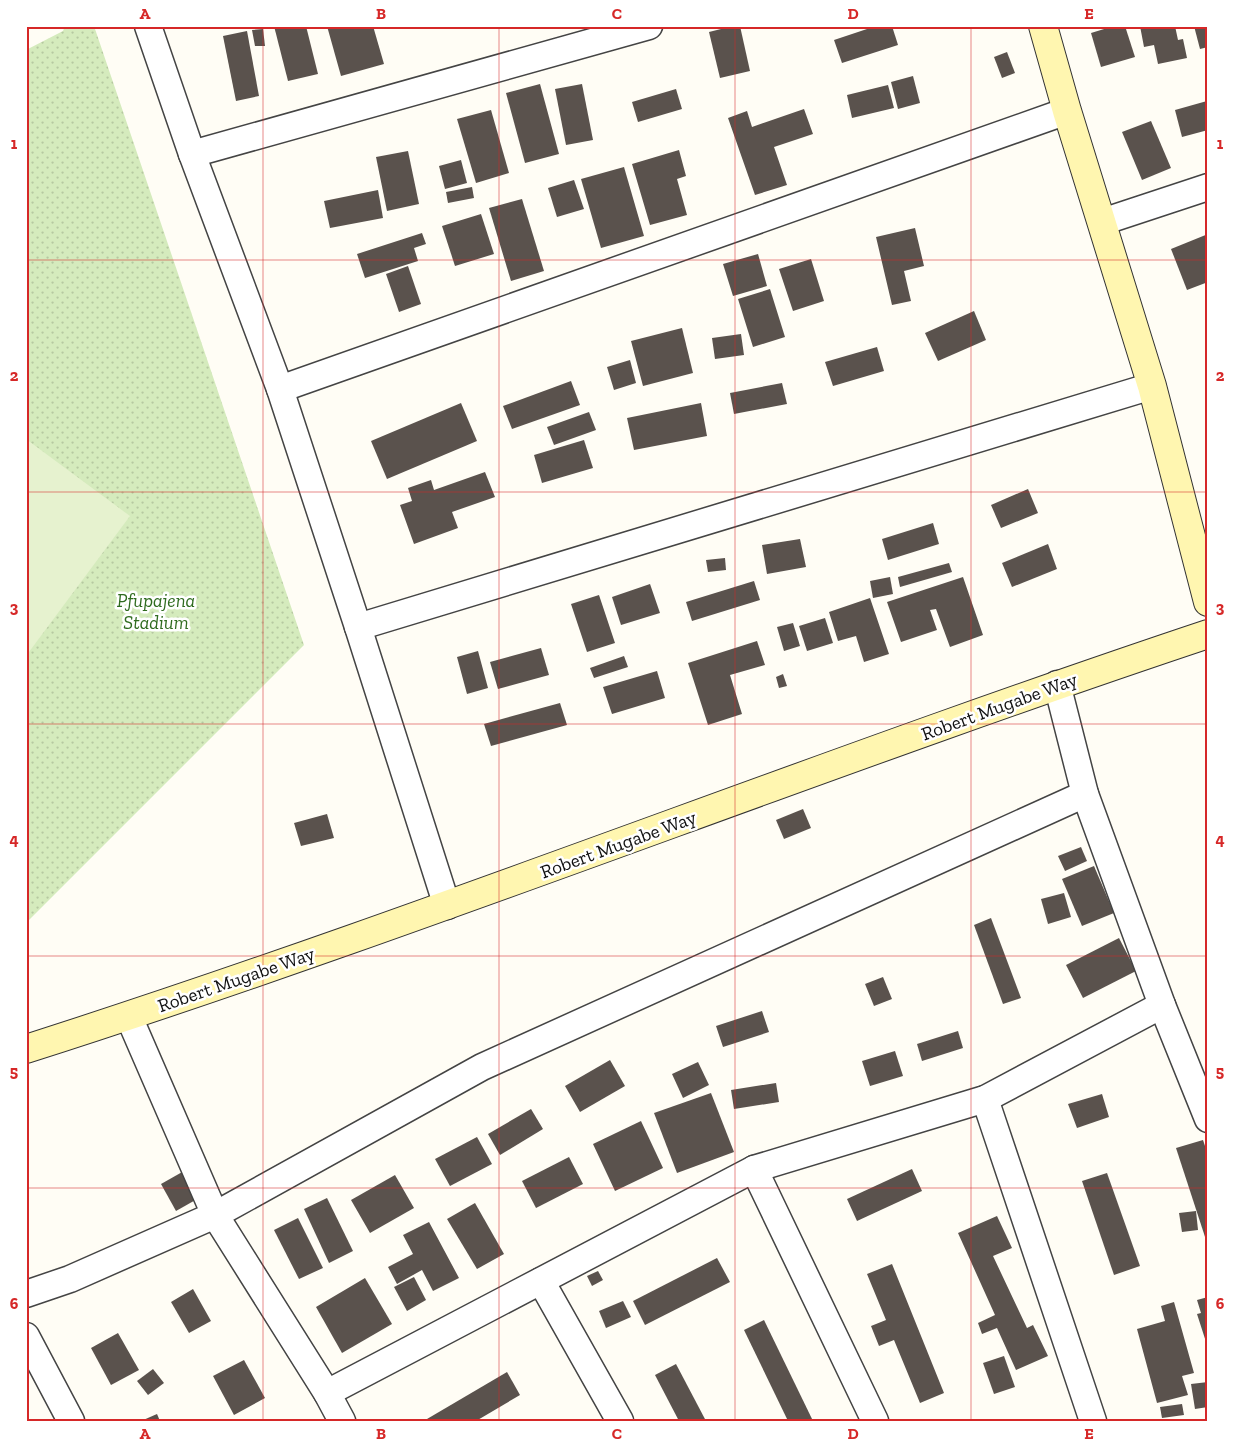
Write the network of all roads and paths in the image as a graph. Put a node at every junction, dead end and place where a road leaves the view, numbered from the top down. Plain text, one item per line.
1 (148, 26) edge
2 (648, 26) edge
3 (1043, 26) edge
4 (1067, 111) junction
5 (192, 154) junction
6 (1208, 187) edge
7 (1102, 222) junction
8 (1152, 386) junction
9 (280, 389) junction
10 (1208, 602) edge
11 (358, 627) junction
12 (1208, 634) edge
13 (1058, 684) junction
14 (1085, 794) junction
15 (447, 906) junction
16 (1162, 1005) junction
17 (129, 1017) junction
18 (26, 1049) edge
19 (985, 1099) junction
20 (1208, 1119) edge
21 (754, 1169) junction
22 (215, 1215) junction
23 (541, 1281) junction
24 (26, 1294) edge
25 (26, 1336) edge
26 (327, 1393) junction
27 (71, 1421) edge
28 (342, 1421) edge
29 (620, 1421) edge
30 (875, 1421) edge
31 (1093, 1421) edge

1 - 5 street
2 - 5 street
3 - 4 street
4 - 7 street
4 - 9 street
5 - 9 street
6 - 7 street
7 - 8 street
8 - 10 street
8 - 11 street
9 - 11 street
11 - 15 street
12 - 13 street, Robert Mugabe Way
13 - 14 street
13 - 15 street, Robert Mugabe Way
14 - 16 street
14 - 22 street
15 - 17 street, Robert Mugabe Way
16 - 19 street
16 - 20 street
17 - 18 street, Robert Mugabe Way
17 - 22 street
19 - 21 street
19 - 31 street
21 - 23 street
21 - 30 street
22 - 24 street
22 - 26 street
23 - 26 street
23 - 29 street
25 - 27 street
26 - 28 street

